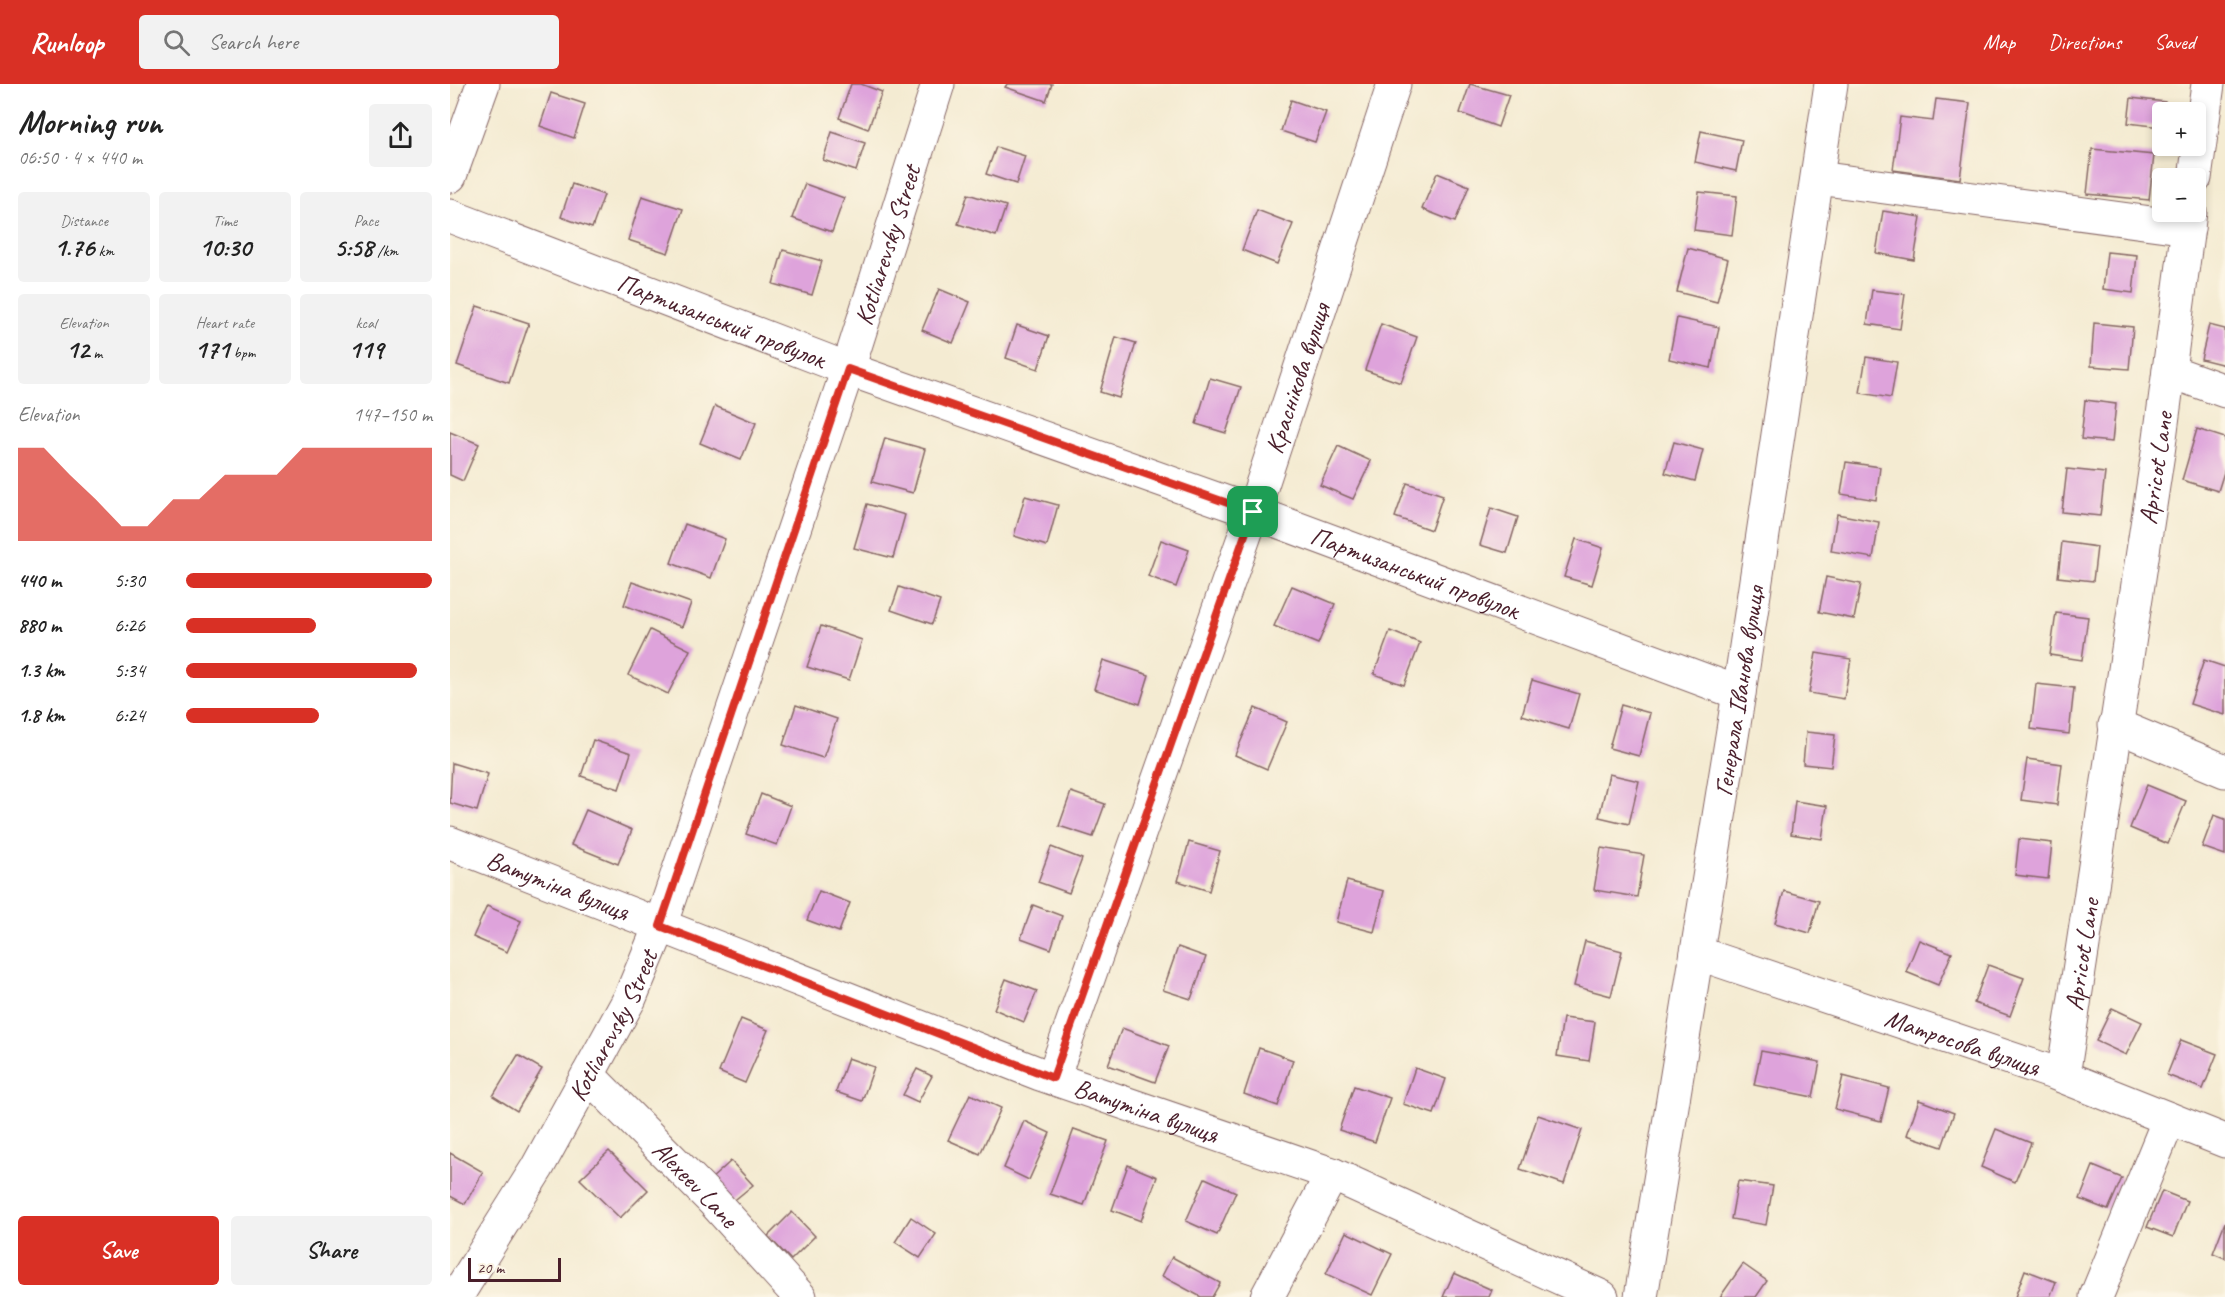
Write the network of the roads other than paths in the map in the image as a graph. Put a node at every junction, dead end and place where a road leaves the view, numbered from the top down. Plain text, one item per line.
1 (483, 84) edge
2 (938, 84) edge
3 (1394, 84) edge
4 (1831, 84) edge
5 (2208, 84) edge
6 (2196, 168) edge
7 (450, 176) edge
8 (1818, 178) junction
9 (450, 216) edge
10 (2152, 216) edge
11 (2189, 222) edge
12 (848, 369) junction
13 (2169, 371) junction
14 (2225, 391) edge
15 (1253, 512) junction
16 (1739, 693) junction
17 (2115, 725) junction
18 (2225, 771) edge
19 (450, 843) edge
20 (660, 926) junction
21 (1697, 953) junction
22 (588, 1075) junction
23 (2062, 1076) junction
24 (1053, 1078) junction
25 (2169, 1119) junction
26 (2225, 1141) edge
27 (1332, 1174) junction
28 (456, 1297) edge
29 (800, 1297) edge
30 (1267, 1297) edge
31 (1602, 1297) edge
32 (1641, 1297) edge
33 (2096, 1297) edge

1 - 7 street
2 - 12 street, Kotliarevsky Street
3 - 15 street, Краснікова вулиця
4 - 8 street, Генерала Іванова вулиця
5 - 6 street
8 - 10 street
8 - 16 street, Генерала Іванова вулиця
9 - 12 street, Партизанський провулок
11 - 13 street, Apricot Lane
12 - 15 street, Партизанський провулок
12 - 20 street, Kotliarevsky Street
13 - 14 street
13 - 17 street, Apricot Lane
15 - 16 street, Партизанський провулок
15 - 24 street, Краснікова вулиця
16 - 21 street, Генерала Іванова вулиця
17 - 18 street
17 - 23 street, Apricot Lane
19 - 20 street, Ватутіна вулиця
20 - 22 street, Kotliarevsky Street
20 - 24 street, Ватутіна вулиця
21 - 23 street, Матросова вулиця
21 - 32 street, Генерала Іванова вулиця
22 - 28 street, Kotliarevsky Street
22 - 29 street, Alexeev Lane
23 - 25 street, Матросова вулиця
24 - 27 street, Ватутіна вулиця
25 - 26 street, Матросова вулиця
25 - 33 street
27 - 30 street
27 - 31 street, Ватутіна вулиця

